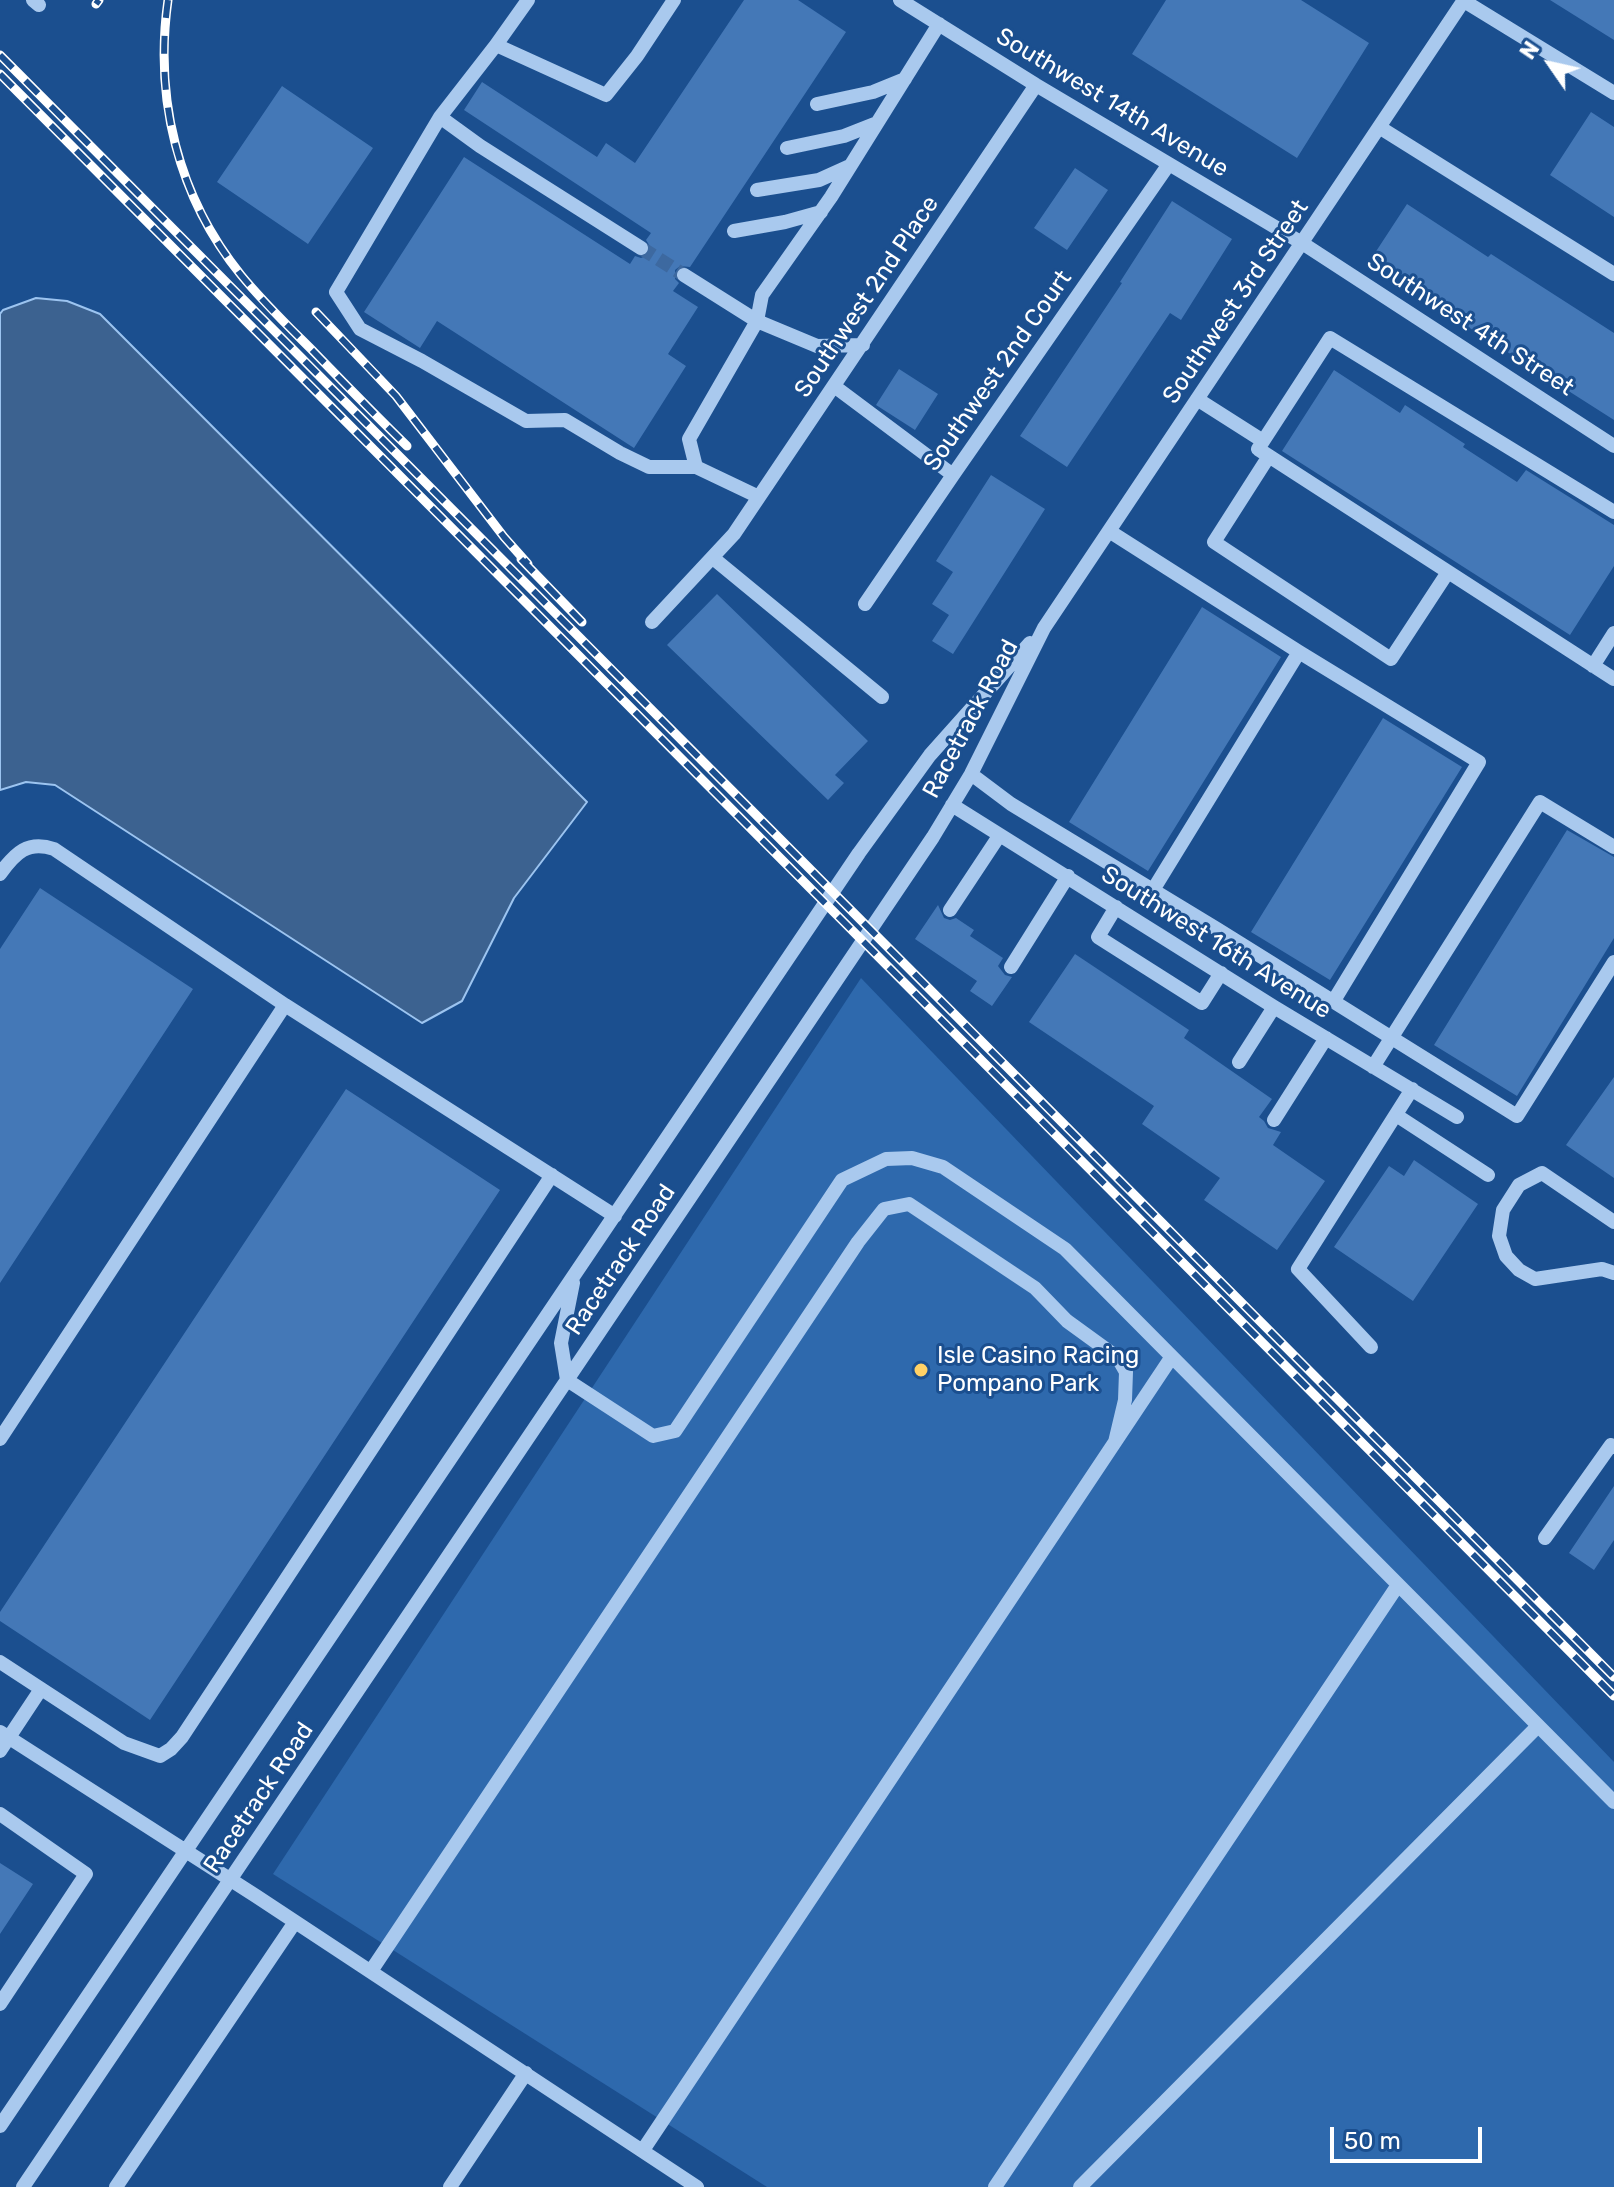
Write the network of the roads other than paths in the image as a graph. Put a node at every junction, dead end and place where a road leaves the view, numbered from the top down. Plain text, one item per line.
1 (528, 0) edge
2 (674, 0) edge
3 (900, 0) edge
4 (1464, 0) edge
5 (939, 24) junction
6 (496, 45) junction
7 (906, 79) junction
8 (1036, 85) junction
9 (1614, 93) edge
10 (817, 104) dead end
11 (440, 117) junction
12 (877, 123) junction
13 (1379, 127) junction
14 (787, 148) dead end
15 (1169, 164) junction
16 (850, 166) junction
17 (757, 190) dead end
18 (821, 212) junction
19 (734, 231) dead end
20 (1302, 243) junction
21 (641, 248) tunnel mouth
22 (1614, 274) edge
23 (684, 275) tunnel mouth
24 (757, 321) junction
25 (863, 345) junction
26 (834, 386) junction
27 (1197, 399) junction
28 (1263, 441) junction
29 (1614, 446) edge
30 (1269, 456) junction
31 (696, 467) junction
32 (953, 475) junction
33 (759, 497) junction
34 (1614, 512) edge
35 (1109, 531) junction
36 (713, 558) junction
37 (1448, 572) junction
38 (865, 604) dead end
39 (652, 622) dead end
40 (1044, 628) junction
41 (1614, 633) edge
42 (1299, 652) junction
43 (1593, 666) junction
44 (1614, 679) edge
45 (882, 697) dead end
46 (971, 774) junction
47 (952, 805) junction
48 (999, 836) junction
49 (1614, 847) edge
50 (0, 874) edge
51 (1068, 876) junction
52 (1153, 890) junction
53 (1116, 907) junction
54 (950, 910) dead end
55 (1614, 962) edge
56 (1011, 967) dead end
57 (1221, 973) junction
58 (1333, 1002) junction
59 (285, 1005) junction
60 (1274, 1007) junction
61 (1326, 1038) junction
62 (1391, 1039) junction
63 (1239, 1062) dead end
64 (1373, 1067) junction
65 (1412, 1089) junction
66 (1396, 1115) junction
67 (1457, 1117) dead end
68 (1274, 1120) dead end
69 (552, 1175) junction
70 (1488, 1175) dead end
71 (615, 1216) junction
72 (1614, 1222) edge
73 (1614, 1273) edge
74 (575, 1275) junction
75 (1371, 1347) dead end
76 (1171, 1358) junction
77 (567, 1380) junction
78 (0, 1439) edge
79 (1115, 1442) junction
80 (1614, 1447) edge
81 (1545, 1538) dead end
82 (1398, 1585) junction
83 (0, 1662) edge
84 (41, 1689) junction
85 (1538, 1726) junction
86 (4, 1735) edge
87 (0, 1751) edge
88 (1614, 1802) edge
89 (0, 1814) edge
90 (186, 1851) junction
91 (230, 1880) junction
92 (295, 1922) junction
93 (371, 1971) junction
94 (0, 2004) edge
95 (526, 2073) junction
96 (0, 2126) edge
97 (643, 2150) junction
98 (23, 2187) edge
99 (116, 2187) edge
100 (450, 2187) edge
101 (697, 2187) edge
102 (995, 2187) edge
103 (1080, 2187) edge

1 - 6 street
2 - 6 street
3 - 5 street, Southwest 14th Avenue
4 - 9 street
4 - 13 street, Southwest 3rd Street
5 - 7 street
5 - 8 street, Southwest 14th Avenue
6 - 11 street
7 - 10 street
7 - 12 street
8 - 15 street, Southwest 14th Avenue
8 - 25 street, Southwest 2nd Place
11 - 21 street
11 - 31 street
12 - 14 street
12 - 16 street
13 - 20 street, Southwest 3rd Street
13 - 22 street
15 - 20 street, Southwest 14th Avenue
15 - 32 street, Southwest 2nd Court
16 - 17 street
16 - 18 street
18 - 19 street
18 - 24 street
20 - 27 street, Southwest 3rd Street
20 - 29 street, Southwest 4th Street
23 - 24 street
24 - 25 street
24 - 31 street
25 - 26 street, Southwest 2nd Place
26 - 32 street
26 - 33 street, Southwest 2nd Place
27 - 28 street
27 - 35 street, Southwest 3rd Street
28 - 30 street
28 - 34 street
30 - 37 street
30 - 37 street
31 - 33 street
32 - 38 street, Southwest 2nd Court
33 - 36 street, Southwest 2nd Place
35 - 40 street, Southwest 3rd Street
35 - 42 street
36 - 39 street, Southwest 2nd Place
36 - 45 street
37 - 43 street
40 - 46 street, Racetrack Road
40 - 71 street, Racetrack Road
41 - 43 street
42 - 52 street
42 - 58 street
43 - 44 street
46 - 47 street, Racetrack Road
46 - 52 street
47 - 48 street, Southwest 16th Avenue
47 - 77 street, Racetrack Road
48 - 51 street, Southwest 16th Avenue
48 - 54 street
49 - 62 street
50 - 59 street
51 - 53 street, Southwest 16th Avenue
51 - 56 street
52 - 58 street
53 - 57 street, Southwest 16th Avenue
53 - 57 street
55 - 62 street
57 - 60 street, Southwest 16th Avenue
58 - 62 street
59 - 69 street
59 - 78 street
60 - 61 street, Southwest 16th Avenue
60 - 63 street
61 - 64 street, Southwest 16th Avenue
61 - 68 street
62 - 64 street
64 - 65 street, Southwest 16th Avenue
65 - 66 street
65 - 67 street, Southwest 16th Avenue
66 - 70 street
66 - 75 street
69 - 71 street
69 - 84 street
71 - 74 street, Racetrack Road
72 - 73 street
74 - 77 street
74 - 90 street, Racetrack Road
76 - 77 street
76 - 79 street
76 - 82 street
77 - 91 street, Racetrack Road
79 - 93 street
79 - 97 street
80 - 81 street
82 - 85 street
82 - 102 street
83 - 84 street
84 - 86 street
85 - 88 street
85 - 103 street
86 - 87 street
86 - 90 street
89 - 94 street
90 - 91 street
90 - 96 street, Racetrack Road
91 - 92 street
91 - 98 street, Racetrack Road
92 - 93 street
92 - 99 street
93 - 95 street
95 - 97 street
95 - 100 street
97 - 101 street

